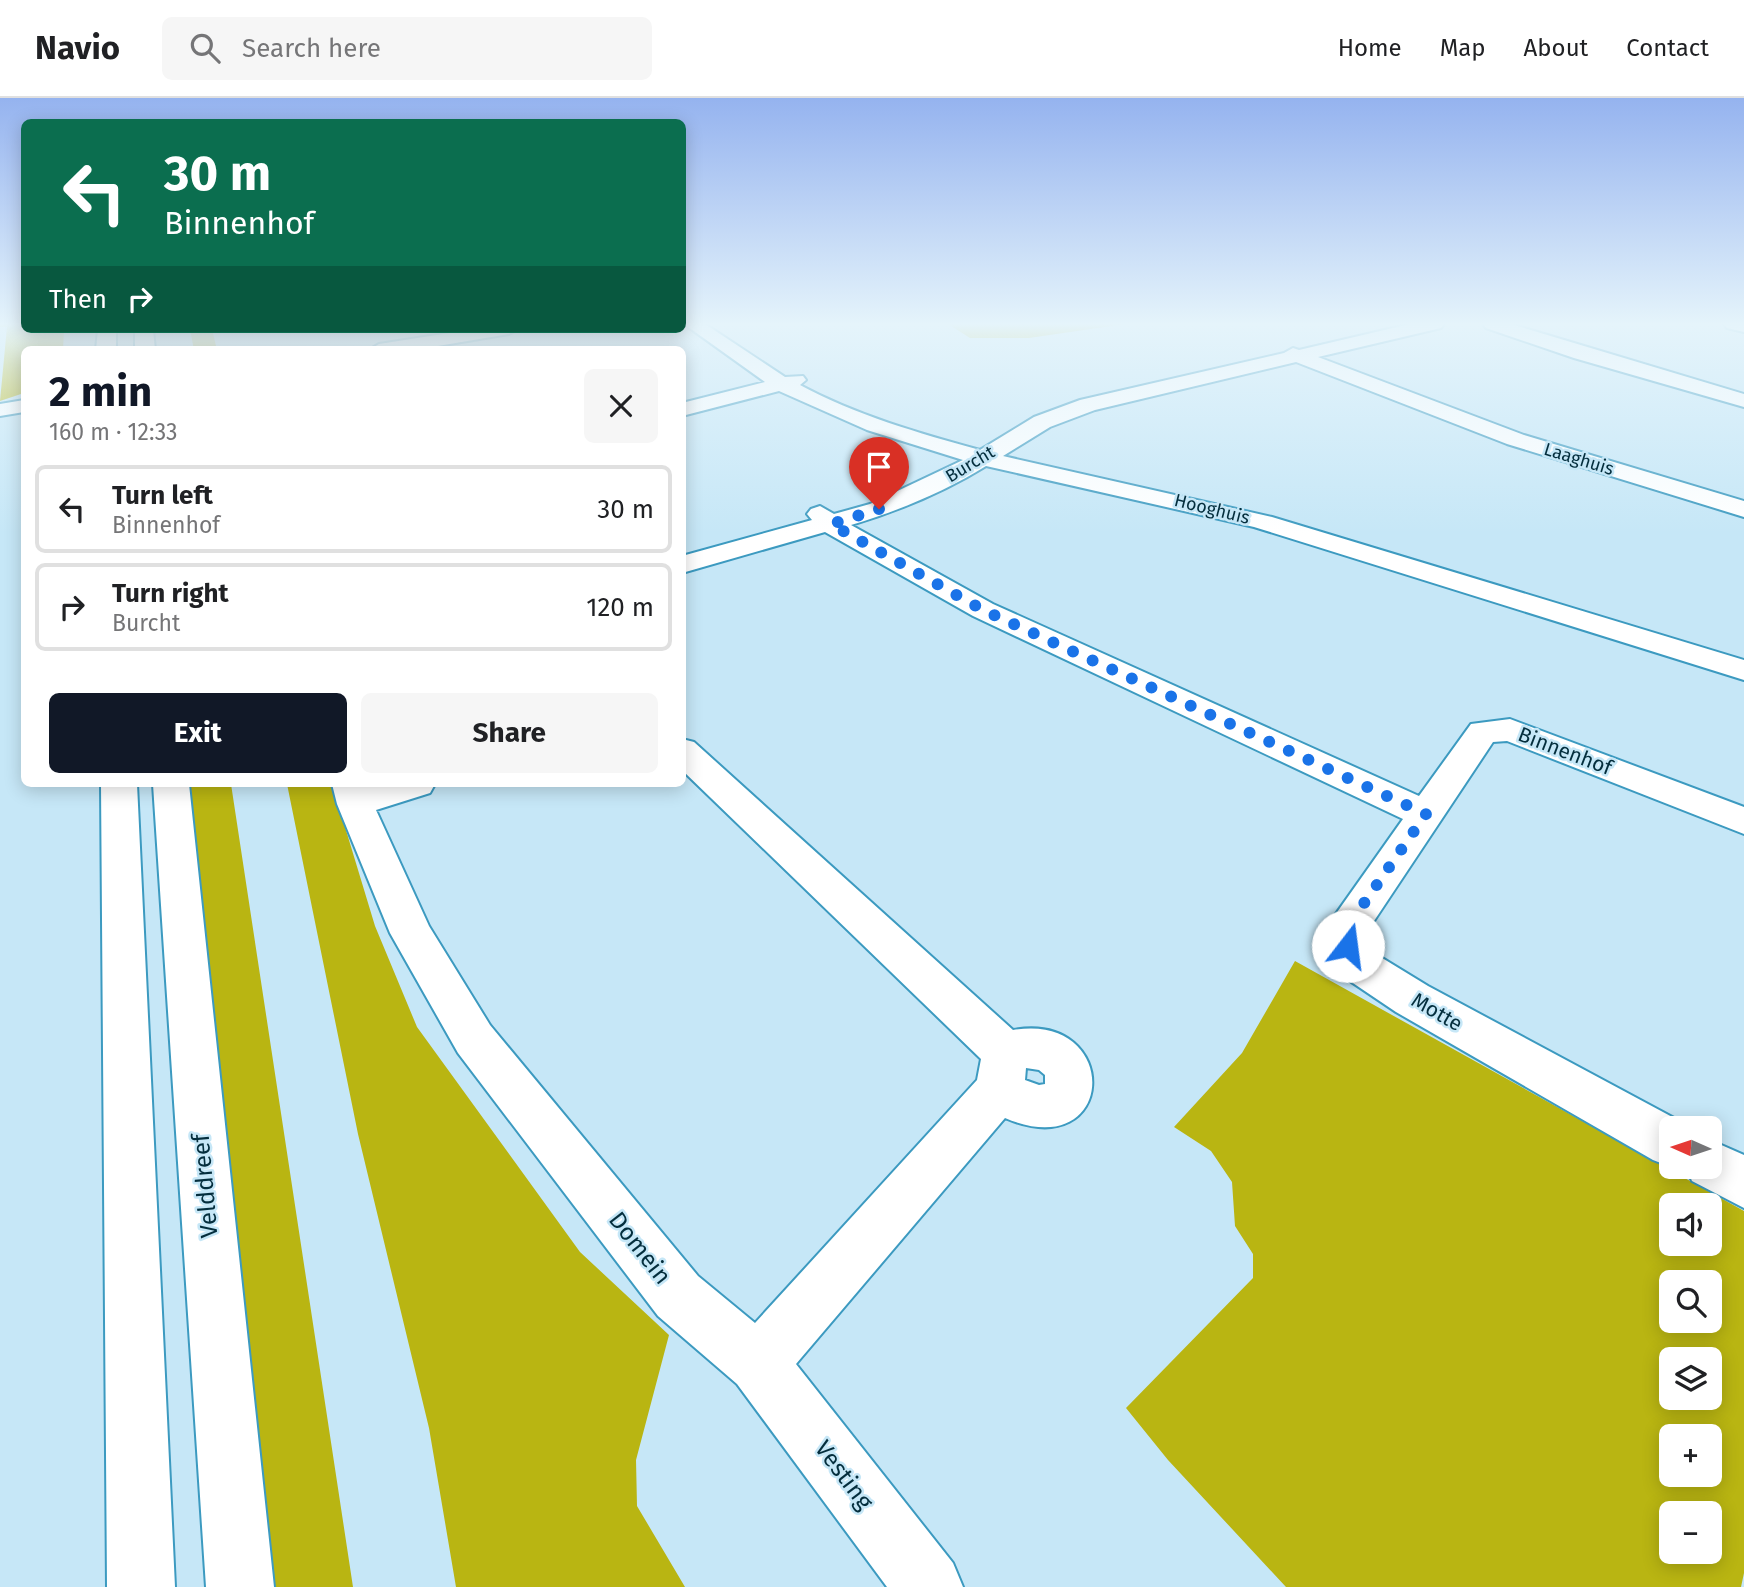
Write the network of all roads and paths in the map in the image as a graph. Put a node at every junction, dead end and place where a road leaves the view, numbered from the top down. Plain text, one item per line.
1 (746, 393) edge
2 (814, 393) edge
3 (1134, 393) edge
4 (1387, 393) edge
5 (1718, 393) edge
6 (1744, 401) edge
7 (21, 406) edge
8 (686, 409) edge
9 (0, 410) edge
10 (978, 452) junction
11 (1744, 509) edge
12 (826, 519) junction
13 (686, 550) edge
14 (686, 564) edge
15 (1744, 651) edge
16 (1744, 670) edge
17 (686, 754) edge
18 (119, 787) edge
19 (171, 787) edge
20 (398, 787) edge
21 (352, 794) edge
22 (1426, 814) junction
23 (1744, 821) edge
24 (1659, 1136) edge
25 (1722, 1171) edge
26 (1744, 1183) edge
27 (758, 1363) junction
28 (141, 1587) edge
29 (240, 1587) edge
30 (929, 1587) edge

1 - 8 street
2 - 10 street, Hooghuis
3 - 10 street, Burcht
4 - 11 street, Laaghuis
5 - 6 street
7 - 9 street
10 - 12 street, Burcht
10 - 15 street, Hooghuis
10 - 16 street, Hooghuis
12 - 13 street, Burcht
12 - 14 street, Burcht
12 - 22 street
17 - 27 street
18 - 28 street
19 - 29 street, Velddreef
20 - 21 street, Domein
21 - 27 street, Domein
22 - 23 street, Binnenhof
22 - 24 street, Motte
25 - 26 street
27 - 30 street, Vesting

